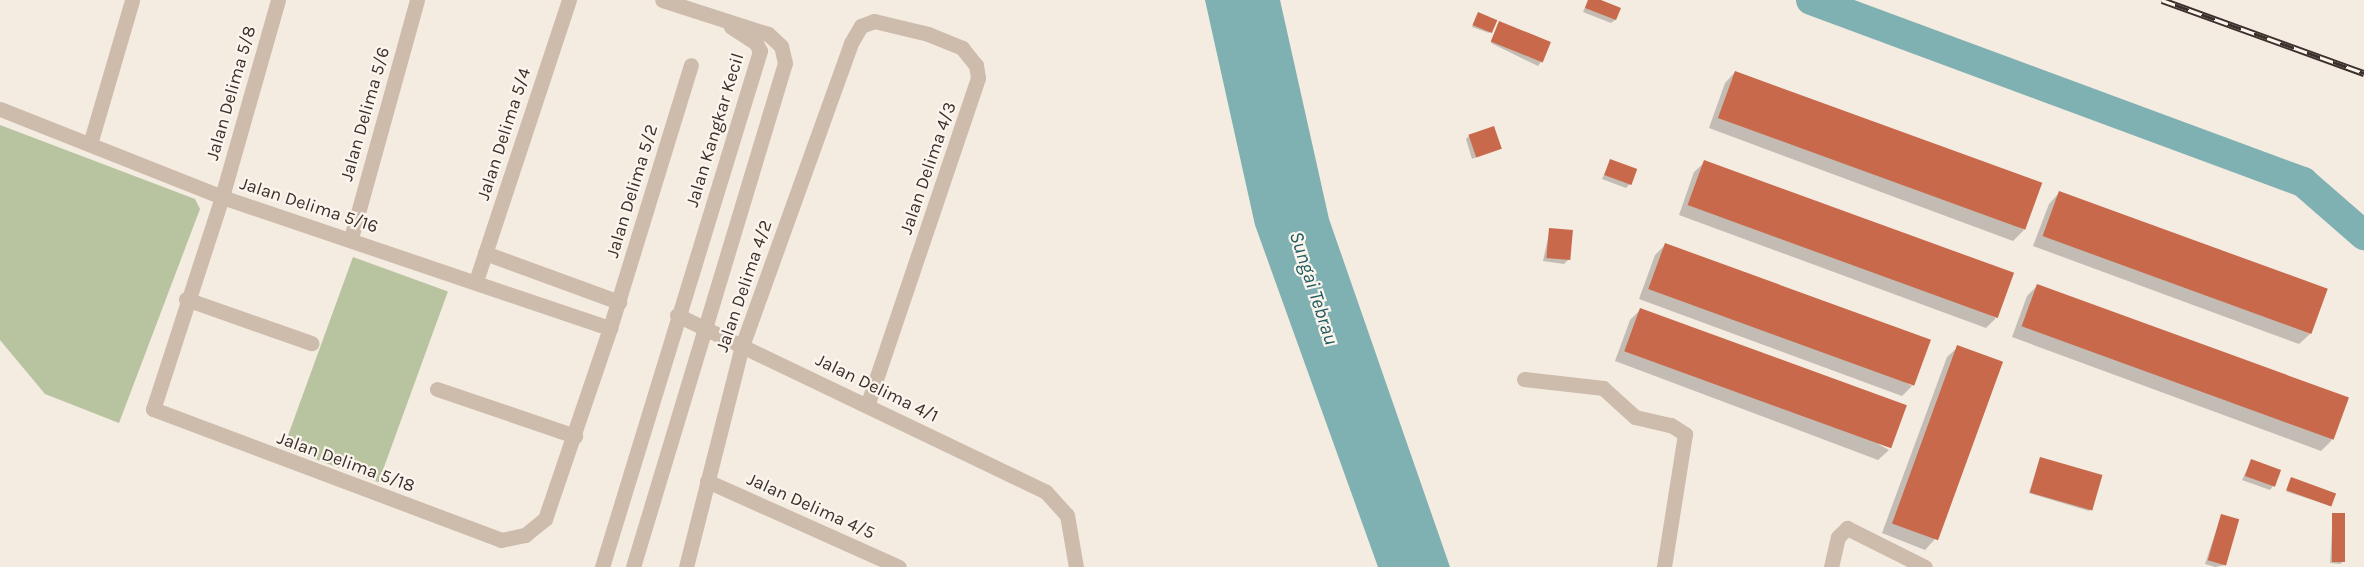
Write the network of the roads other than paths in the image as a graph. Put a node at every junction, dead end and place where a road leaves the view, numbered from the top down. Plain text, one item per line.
1 (132, 0) edge
2 (278, 0) edge
3 (417, 0) edge
4 (569, 0) edge
5 (662, 0) edge
6 (727, 23) junction
7 (861, 26) joint
8 (691, 65) dead end
9 (0, 109) edge
10 (90, 144) junction
11 (222, 197) junction
12 (351, 238) junction
13 (485, 253) junction
14 (476, 281) junction
15 (186, 299) junction
16 (618, 302) junction
17 (677, 315) junction
18 (610, 328) junction
19 (704, 328) junction
20 (311, 343) dead end
21 (742, 346) junction
22 (1524, 379) dead end
23 (436, 389) dead end
24 (867, 405) junction
25 (575, 436) junction
26 (707, 481) junction
27 (602, 567) edge
28 (633, 567) edge
29 (686, 567) edge
30 (899, 567) edge
31 (1076, 567) edge
32 (1664, 567) edge
33 (1831, 567) edge
34 (1925, 567) edge

1 - 10 street
2 - 11 street, Jalan Delima 5/8
3 - 12 street, Jalan Delima 5/6
4 - 13 street, Jalan Delima 5/4
5 - 6 street
6 - 17 street, Jalan Kangkar Kecil
6 - 19 street
7 - 21 street, Jalan Delima 4/2
7 - 24 street, Jalan Delima 4/3
8 - 16 street, Jalan Delima 5/2
9 - 10 street, Jalan Delima 5/16
10 - 11 street, Jalan Delima 5/16
11 - 12 street, Jalan Delima 5/16
11 - 15 street, Jalan Delima 5/18
12 - 14 street, Jalan Delima 5/16
13 - 14 street, Jalan Delima 5/4
13 - 16 street
14 - 18 street, Jalan Delima 5/16
15 - 20 street
15 - 25 street, Jalan Delima 5/18
16 - 18 street, Jalan Delima 5/2
17 - 19 street, Jalan Delima 4/1
17 - 27 street, Jalan Kangkar Kecil
18 - 25 street, Jalan Delima 5/18
19 - 21 street, Jalan Delima 4/1
19 - 28 street
21 - 24 street, Jalan Delima 4/1
21 - 26 street, Jalan Delima 4/2
22 - 32 street
23 - 25 street
24 - 31 street, Jalan Delima 4/1
26 - 29 street, Jalan Delima 4/2
26 - 30 street, Jalan Delima 4/5
33 - 34 street

